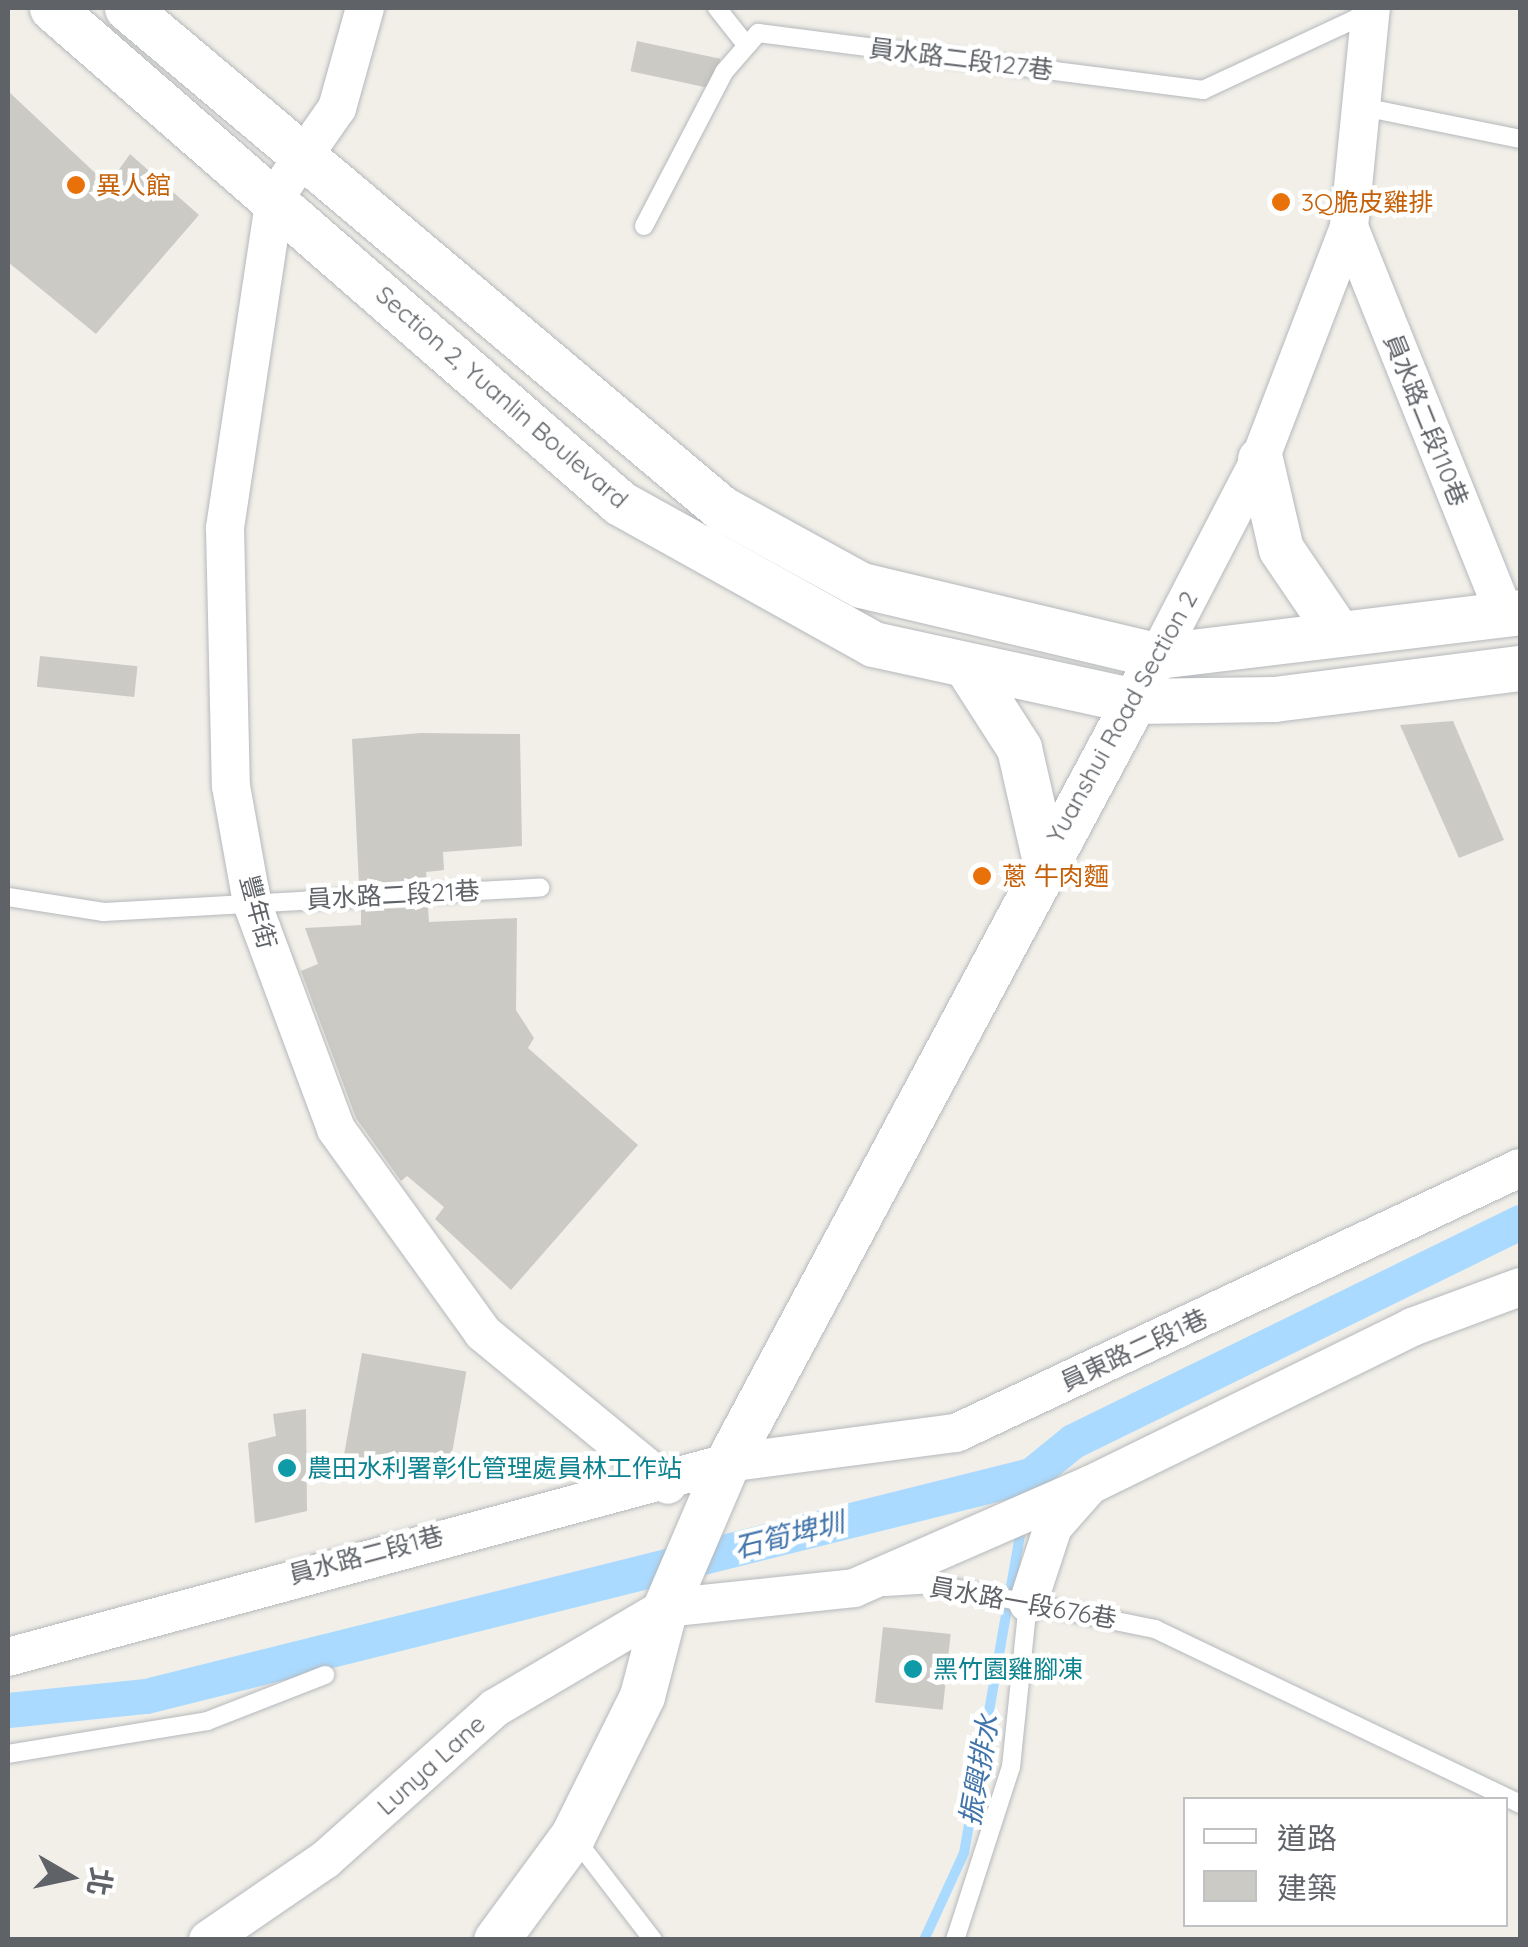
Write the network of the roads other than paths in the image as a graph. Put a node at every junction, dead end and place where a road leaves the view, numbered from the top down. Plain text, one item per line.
1 (52, 8) edge
2 (127, 8) edge
3 (365, 8) edge
4 (717, 8) edge
5 (1371, 10) edge
6 (747, 46) junction
7 (1363, 108) junction
8 (1520, 139) edge
9 (303, 156) junction
10 (275, 197) junction
11 (644, 226) dead end
12 (1348, 227) junction
13 (1260, 459) junction
14 (1512, 612) edge
15 (1338, 633) junction
16 (1158, 656) junction
17 (1520, 668) edge
18 (969, 670) junction
19 (1134, 702) junction
20 (1044, 857) junction
21 (540, 888) dead end
22 (8, 897) edge
23 (252, 902) junction
24 (1520, 1168) edge
25 (1520, 1287) edge
26 (727, 1463) junction
27 (1090, 1485) junction
28 (668, 1486) junction
29 (934, 1572) junction
30 (1028, 1603) junction
31 (665, 1608) junction
32 (8, 1656) edge
33 (325, 1674) dead end
34 (8, 1754) edge
35 (1505, 1797) edge
36 (573, 1835) junction
37 (208, 1940) edge
38 (496, 1940) edge
39 (653, 1940) edge
40 (955, 1940) edge

1 - 10 street, Section 2, Yuanlin Boulevard
2 - 9 street, Section 2, Yuanlin Boulevard
3 - 9 street
4 - 6 lane
5 - 6 lane, 員水路二段127巷
5 - 7 street, Yuanshui Road Section 2
6 - 11 lane
7 - 8 lane
7 - 12 street, Yuanshui Road Section 2
9 - 10 street
9 - 16 street, Section 2, Yuanlin Boulevard
10 - 18 street, Section 2, Yuanlin Boulevard
10 - 23 street, 豐年街
12 - 13 street, Yuanshui Road Section 2
12 - 14 street, 員水路二段110巷
13 - 15 street
13 - 16 street, Yuanshui Road Section 2
14 - 15 street
15 - 16 street
16 - 19 street, Yuanshui Road Section 2
17 - 19 street, Section 2, Yuanlin Boulevard
18 - 19 street, Section 2, Yuanlin Boulevard
18 - 20 street
19 - 20 street, Yuanshui Road Section 2
20 - 26 street, Yuanshui Road Section 2
21 - 23 lane, 員水路二段21巷
22 - 23 lane, 員水路二段21巷
23 - 28 street, 豐年街
24 - 26 street, 員東路二段1巷
25 - 27 street
26 - 28 street, 員水路二段1巷
26 - 31 street, Yuanshui Road Section 2
27 - 29 street
27 - 30 street
28 - 32 street, 員水路二段1巷
29 - 30 lane, 員水路一段676巷
29 - 31 street
30 - 35 lane, 員水路一段676巷
30 - 40 lane
31 - 36 street, Yuanshui Road Section 2
31 - 37 street, Lunya Lane
33 - 34 lane
36 - 38 street, Yuanshui Road Section 2
36 - 39 lane

